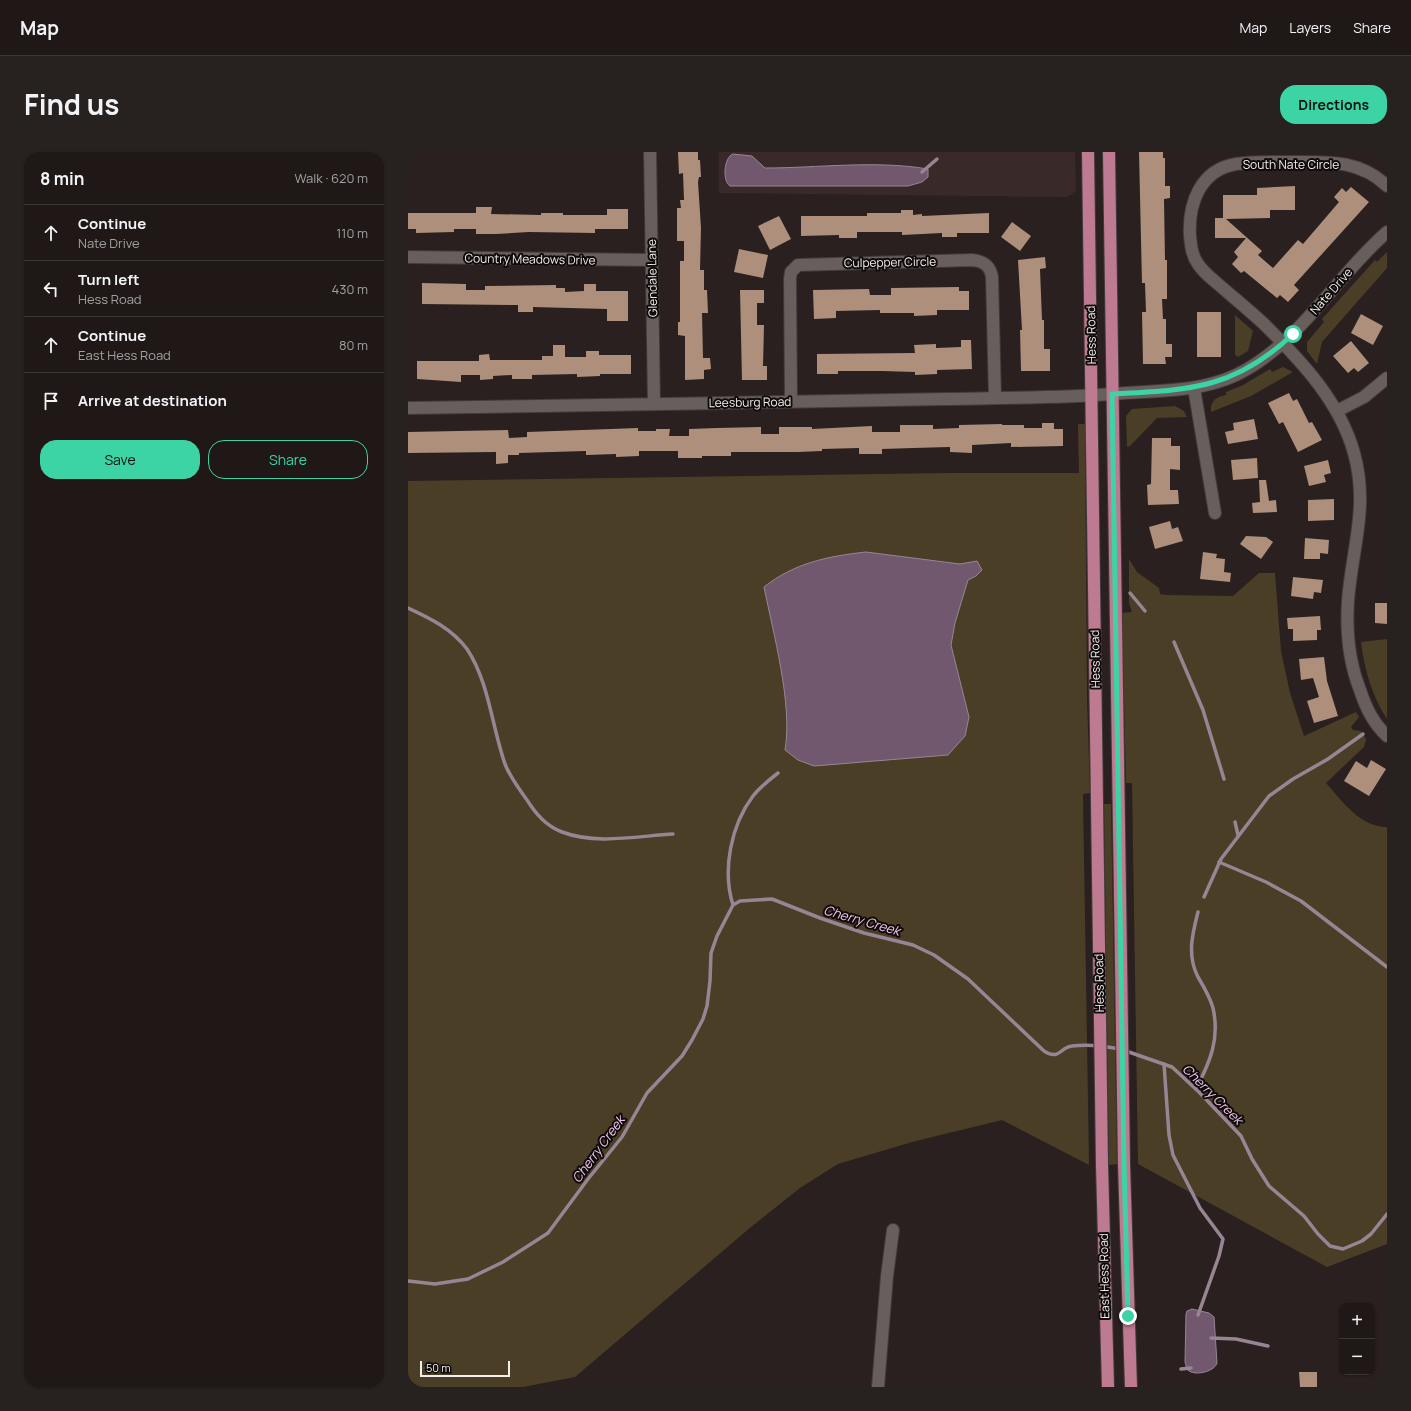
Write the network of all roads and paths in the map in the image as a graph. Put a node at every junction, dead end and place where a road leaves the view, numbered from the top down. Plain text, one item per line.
1 (650, 152) edge
2 (1088, 152) edge
3 (1109, 152) edge
4 (1387, 186) edge
5 (1387, 232) edge
6 (408, 257) edge
7 (652, 260) junction
8 (1282, 343) junction
9 (1387, 378) edge
10 (1194, 388) junction
11 (1112, 394) junction
12 (1093, 396) junction
13 (995, 398) junction
14 (791, 401) junction
15 (654, 403) junction
16 (408, 408) edge
17 (1337, 411) junction
18 (1215, 513) dead end
19 (1387, 736) edge
20 (1124, 1164) joint
21 (1102, 1165) joint
22 (893, 1230) dead end
23 (878, 1387) edge
24 (1108, 1387) edge
25 (1131, 1387) edge

1 - 7 street, Glendale Lane
2 - 12 main road, Hess Road
3 - 11 main road, Hess Road
4 - 8 street, South Nate Circle
5 - 8 street, Nate Drive
6 - 7 street, Country Meadows Drive
7 - 15 street, Glendale Lane
8 - 10 street, Nate Drive
8 - 17 street, South Nate Circle
9 - 17 street
10 - 11 street, Nate Drive
10 - 18 street
11 - 12 street, Nate Drive
11 - 20 main road, Hess Road
12 - 13 street, Leesburg Road
12 - 21 main road, Hess Road
13 - 14 street, Leesburg Road
13 - 14 street, Culpepper Circle
14 - 15 street, Leesburg Road
15 - 16 street, Leesburg Road
17 - 19 street, South Nate Circle
20 - 25 main road, East Hess Road
21 - 24 main road, East Hess Road
22 - 23 street

